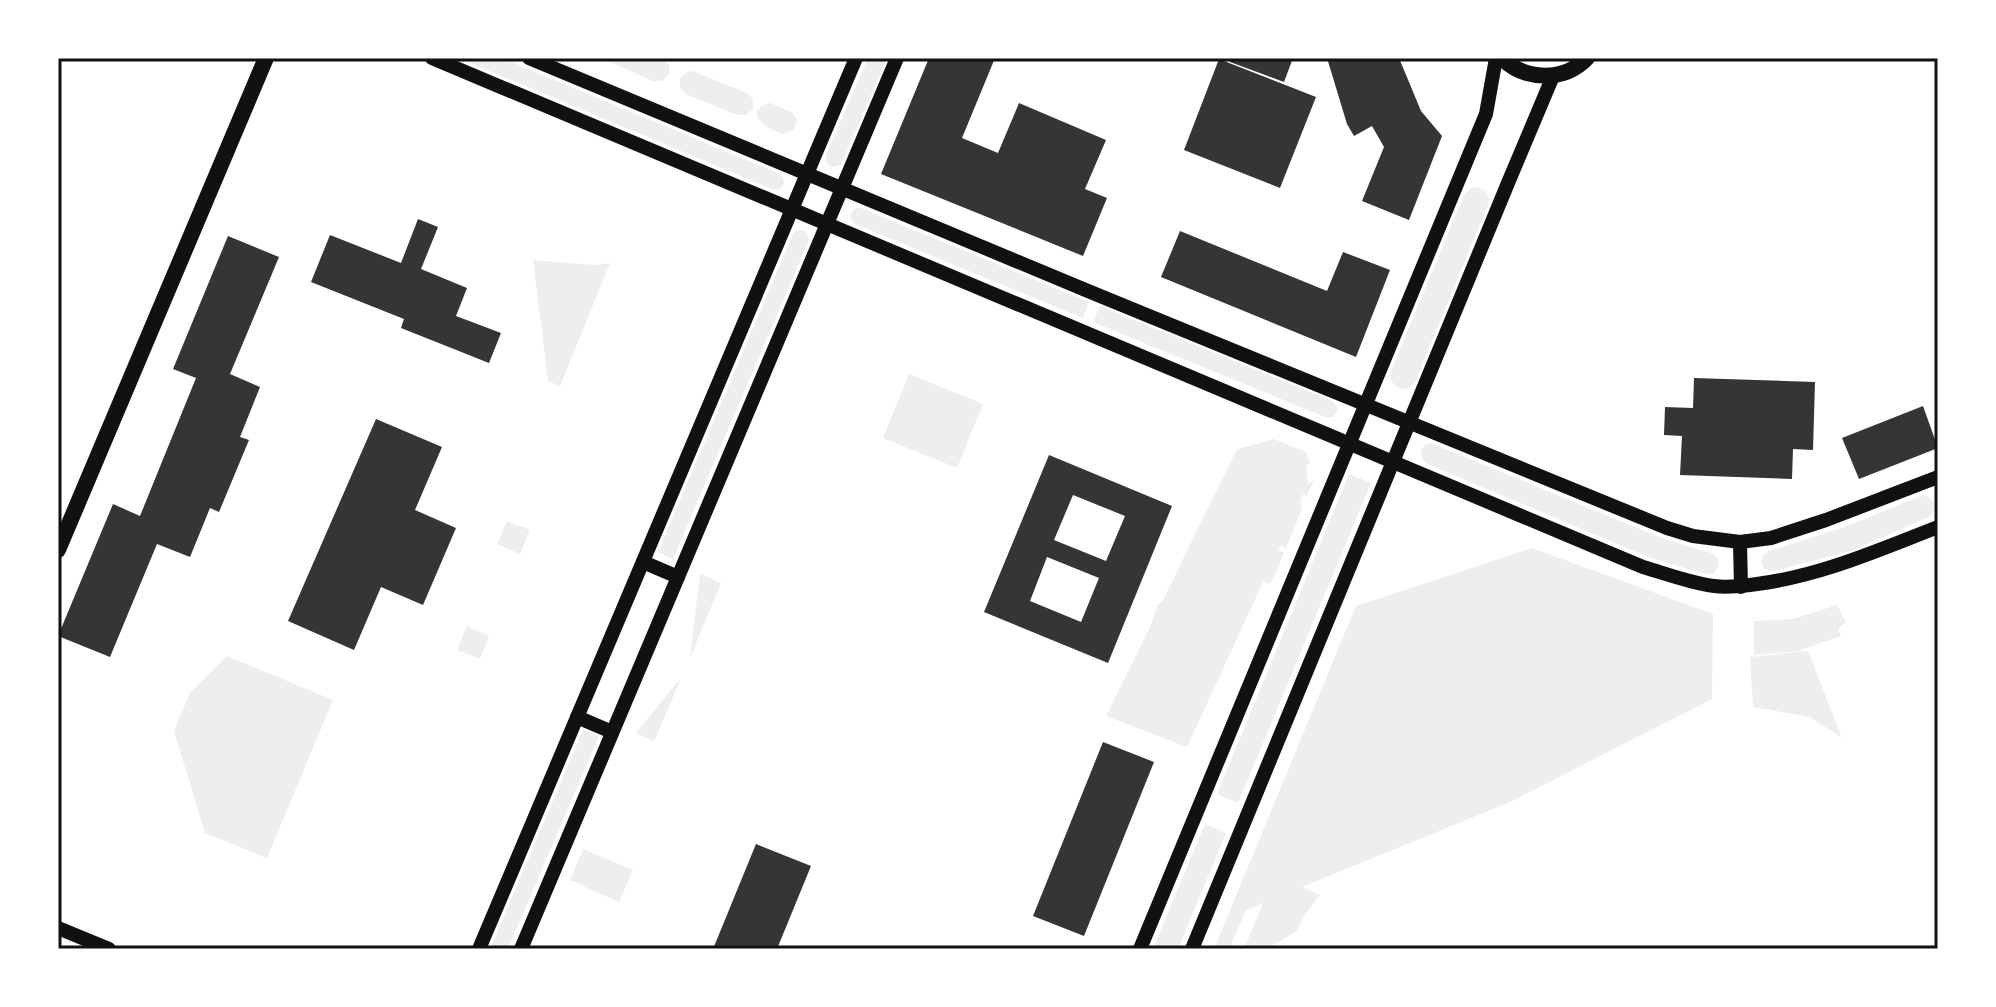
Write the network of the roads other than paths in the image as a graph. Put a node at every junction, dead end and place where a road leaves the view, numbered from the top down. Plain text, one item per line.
1 (266, 58) edge
2 (432, 58) edge
3 (529, 58) edge
4 (856, 58) edge
5 (897, 58) edge
6 (1496, 58) edge
7 (1502, 58) edge
8 (1587, 58) edge
9 (1553, 76) junction
10 (808, 173) junction
11 (842, 187) junction
12 (792, 209) junction
13 (827, 223) junction
14 (1367, 404) junction
15 (1409, 421) junction
16 (1351, 442) junction
17 (1393, 461) junction
18 (1938, 477) edge
19 (1938, 527) edge
20 (1740, 542) junction
21 (58, 550) edge
22 (643, 562) junction
23 (678, 577) junction
24 (1741, 587) junction
25 (577, 717) junction
26 (612, 732) junction
27 (58, 928) edge
28 (109, 949) edge
29 (479, 949) edge
30 (521, 949) edge
31 (1140, 949) edge
32 (1192, 949) edge

1 - 21 main road
2 - 12 street
3 - 10 street
4 - 10 street
5 - 11 street
6 - 14 street
7 - 9 main road
8 - 9 main road
9 - 15 street
10 - 11 street
10 - 12 street
11 - 13 street
11 - 14 street
12 - 13 street
12 - 22 street
13 - 16 street
13 - 23 street
14 - 15 street
14 - 16 street
15 - 17 street
15 - 20 street
16 - 17 street
16 - 31 street
17 - 24 street
17 - 32 street
18 - 20 street
19 - 24 street
20 - 24 street
22 - 23 street
22 - 25 street
23 - 26 street
25 - 26 street
25 - 29 street
26 - 30 street
27 - 28 street

